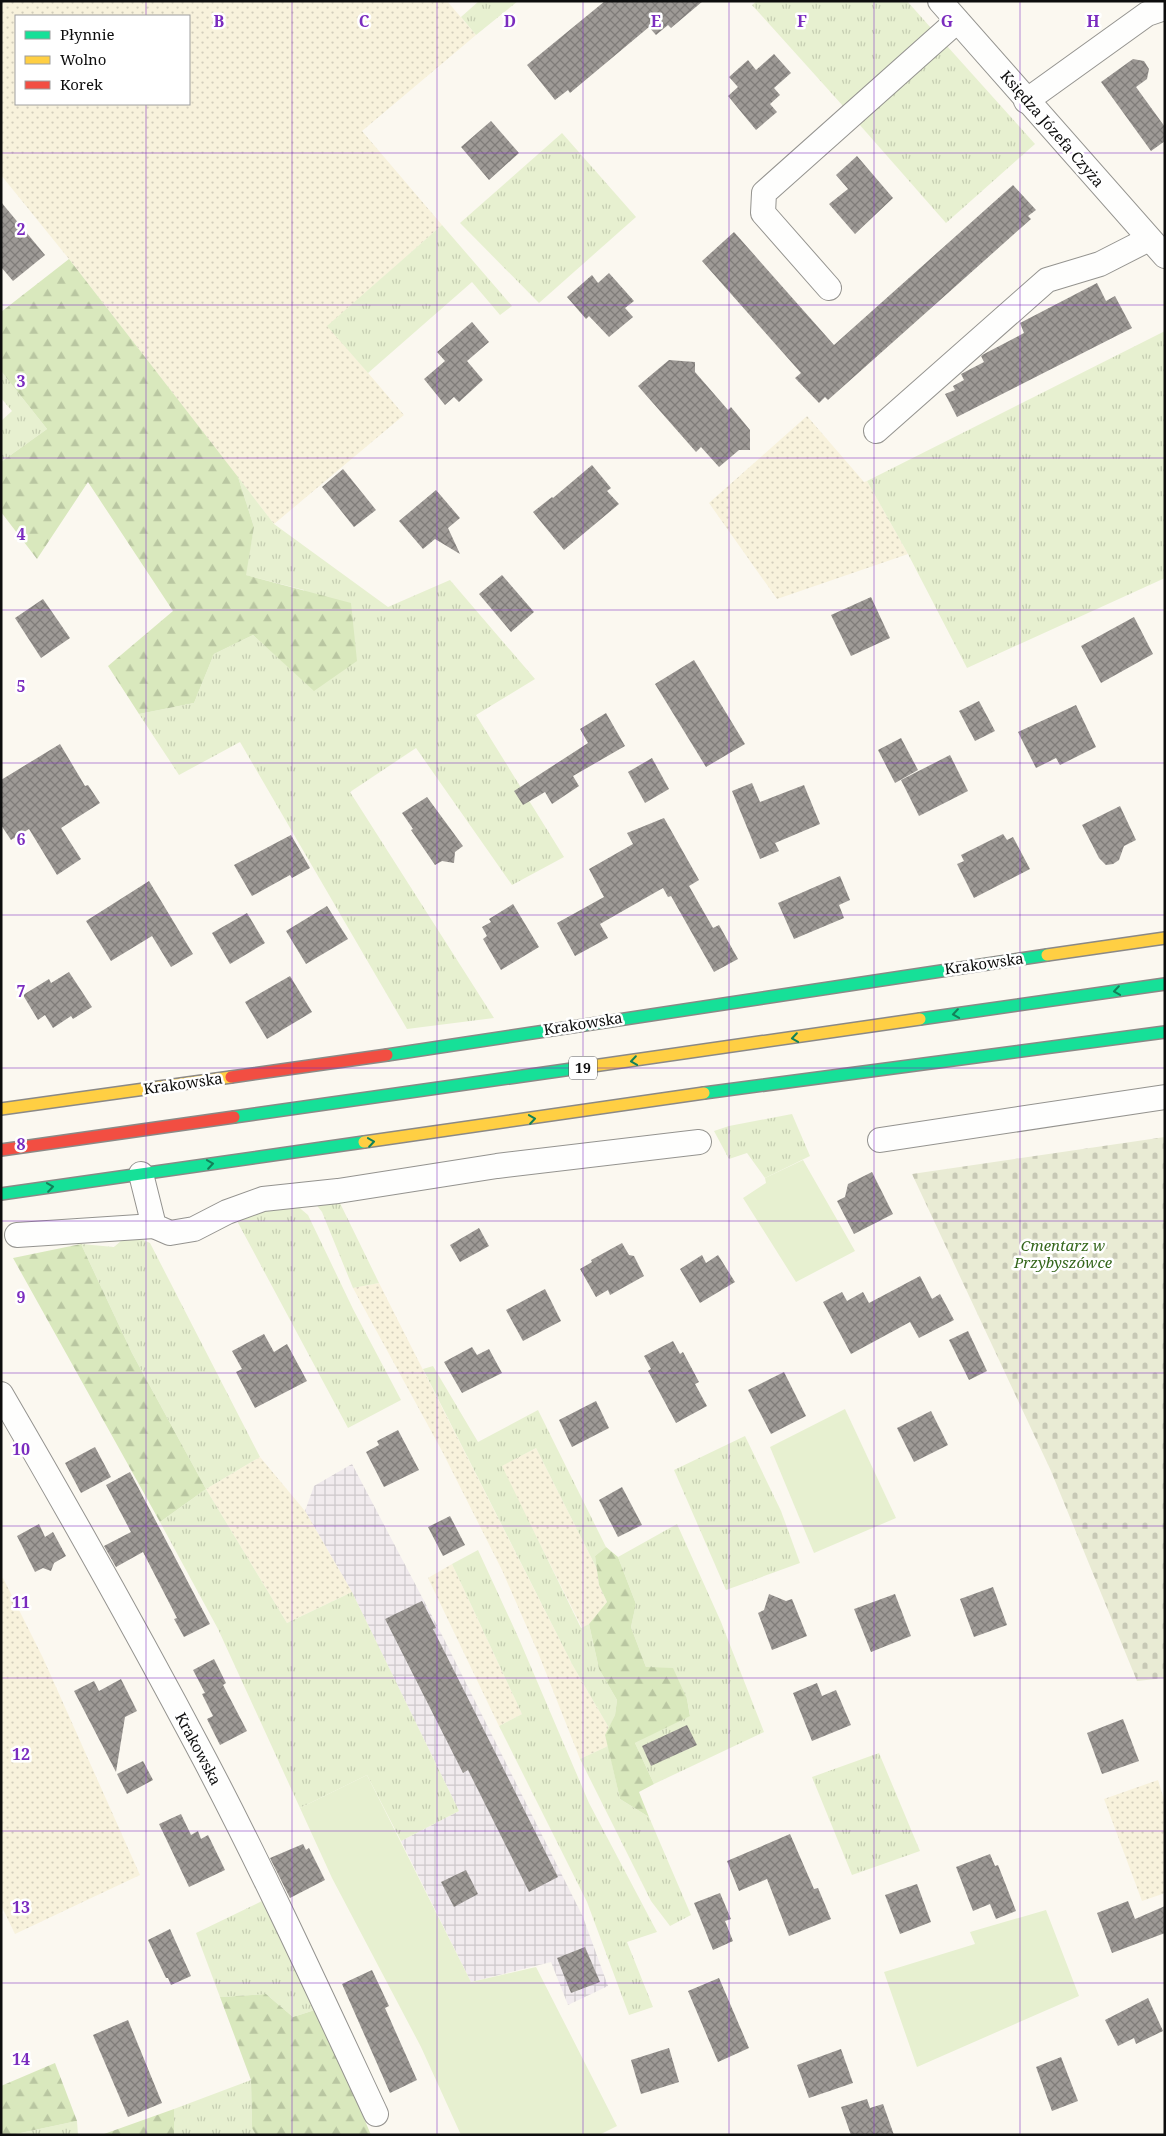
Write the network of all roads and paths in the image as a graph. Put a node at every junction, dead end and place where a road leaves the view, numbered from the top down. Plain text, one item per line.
1 (940, 1) edge
2 (1165, 8) edge
3 (957, 21) junction
4 (1026, 101) junction
5 (1149, 239) junction
6 (1165, 256) edge
7 (830, 288) dead end
8 (876, 431) dead end
9 (1165, 938) edge
10 (1165, 984) edge
11 (1165, 1032) edge
12 (1165, 1097) edge
13 (1, 1109) edge
14 (880, 1140) dead end
15 (699, 1142) dead end
16 (1, 1150) edge
17 (141, 1174) junction
18 (1, 1194) edge
19 (154, 1226) junction
20 (17, 1235) dead end
21 (1, 1394) edge
22 (376, 2114) dead end

1 - 3 street, Księdza Józefa Czyża
2 - 4 street
3 - 4 street, Księdza Józefa Czyża
3 - 7 street
4 - 5 street, Księdza Józefa Czyża
5 - 6 street, Księdza Józefa Czyża
5 - 8 street
9 - 13 main road, Krakowska
10 -> 16 main road, 19
17 -> 11 main road
12 - 14 street
15 - 19 street
18 -> 17 main road
17 - 19 street
19 - 20 street
21 - 22 street, Krakowska

